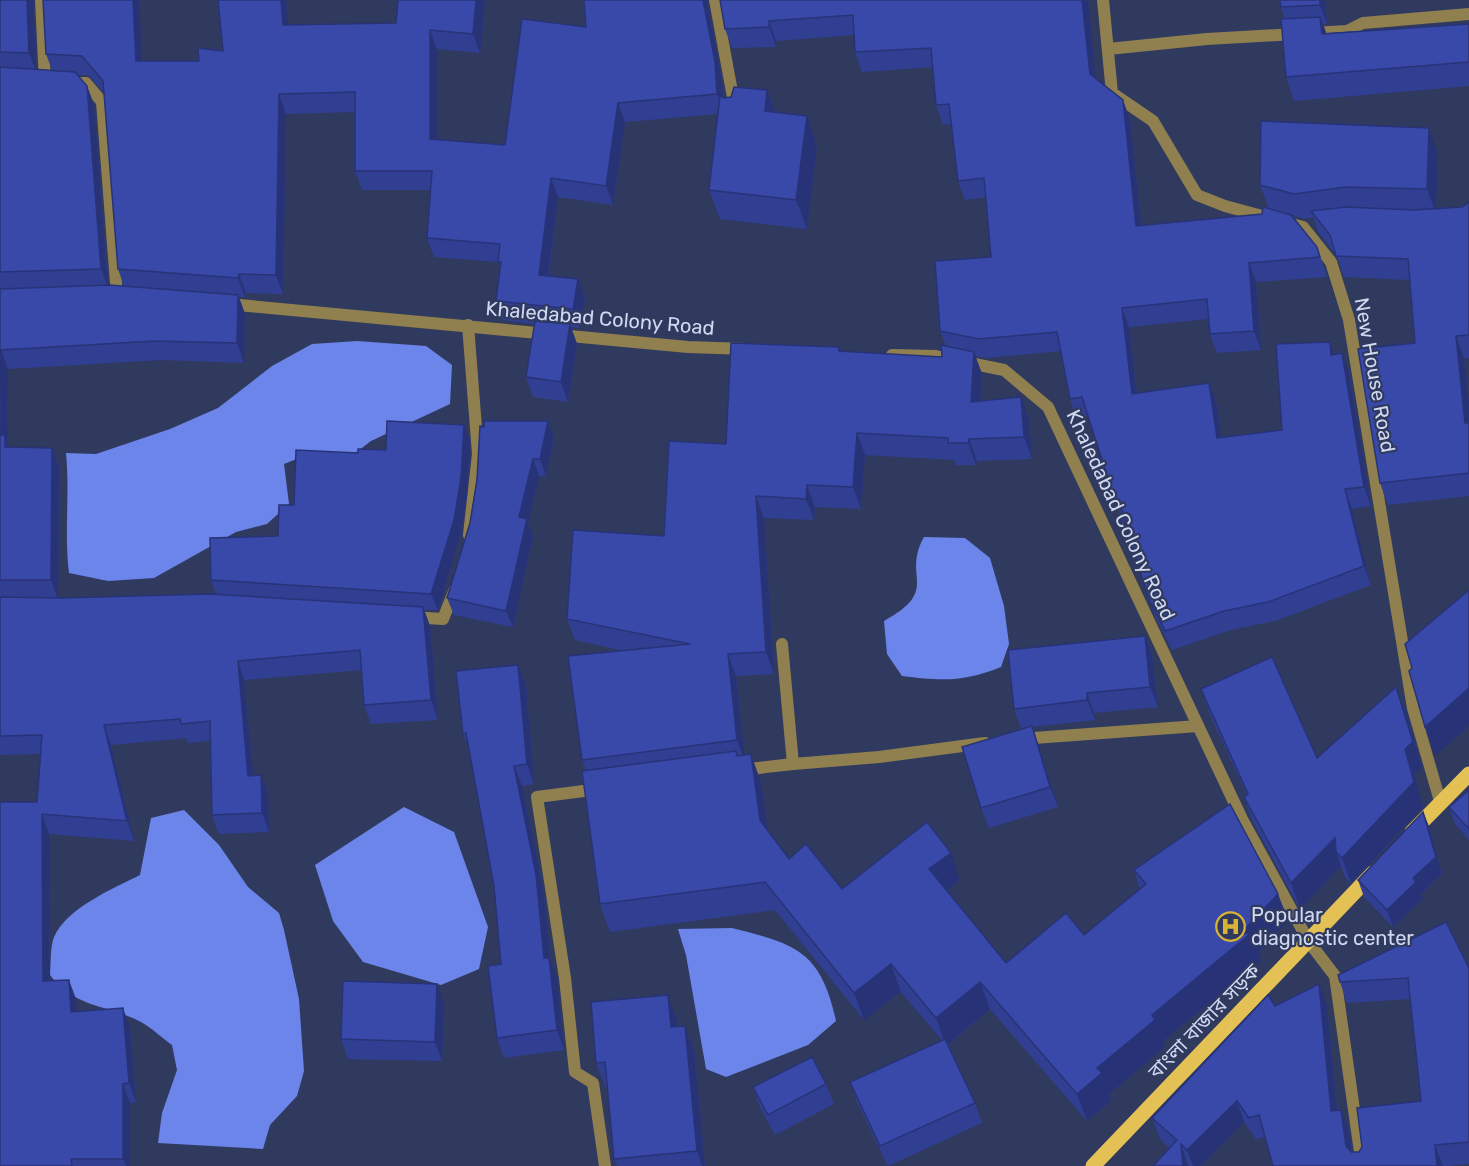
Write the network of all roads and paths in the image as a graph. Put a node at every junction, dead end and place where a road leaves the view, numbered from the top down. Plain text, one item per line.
1 (41, 0) edge
2 (715, 0) edge
3 (1103, 0) edge
4 (1469, 14) edge
5 (1108, 49) junction
6 (738, 119) edge
7 (117, 296) edge
8 (212, 303) edge
9 (468, 325) junction
10 (758, 350) edge
11 (876, 354) edge
12 (467, 542) edge
13 (459, 575) edge
14 (395, 616) edge
15 (782, 644) dead end
16 (1198, 726) junction
17 (793, 764) junction
18 (726, 772) edge
19 (1469, 774) edge
20 (609, 788) edge
21 (1440, 801) junction
22 (1402, 843) edge
23 (1386, 859) edge
24 (1309, 942) junction
25 (605, 1166) edge
26 (1093, 1166) edge
27 (1362, 1166) edge

1 - 7 street
2 - 6 street
3 - 5 street, New House Road
4 - 5 street
5 - 21 street, New House Road
8 - 9 street, Khaledabad Colony Road
9 - 10 street, Khaledabad Colony Road
9 - 12 street
11 - 16 street, Khaledabad Colony Road
13 - 14 street
15 - 17 street
16 - 17 street
16 - 24 street, Khaledabad Colony Road
17 - 18 street
19 - 21 main road
20 - 25 street
21 - 22 main road
23 - 24 main road, বাংলা বাজার সড়ক
24 - 26 main road, বাংলা বাজার সড়ক
24 - 27 street, Khaledabad Colony Road

